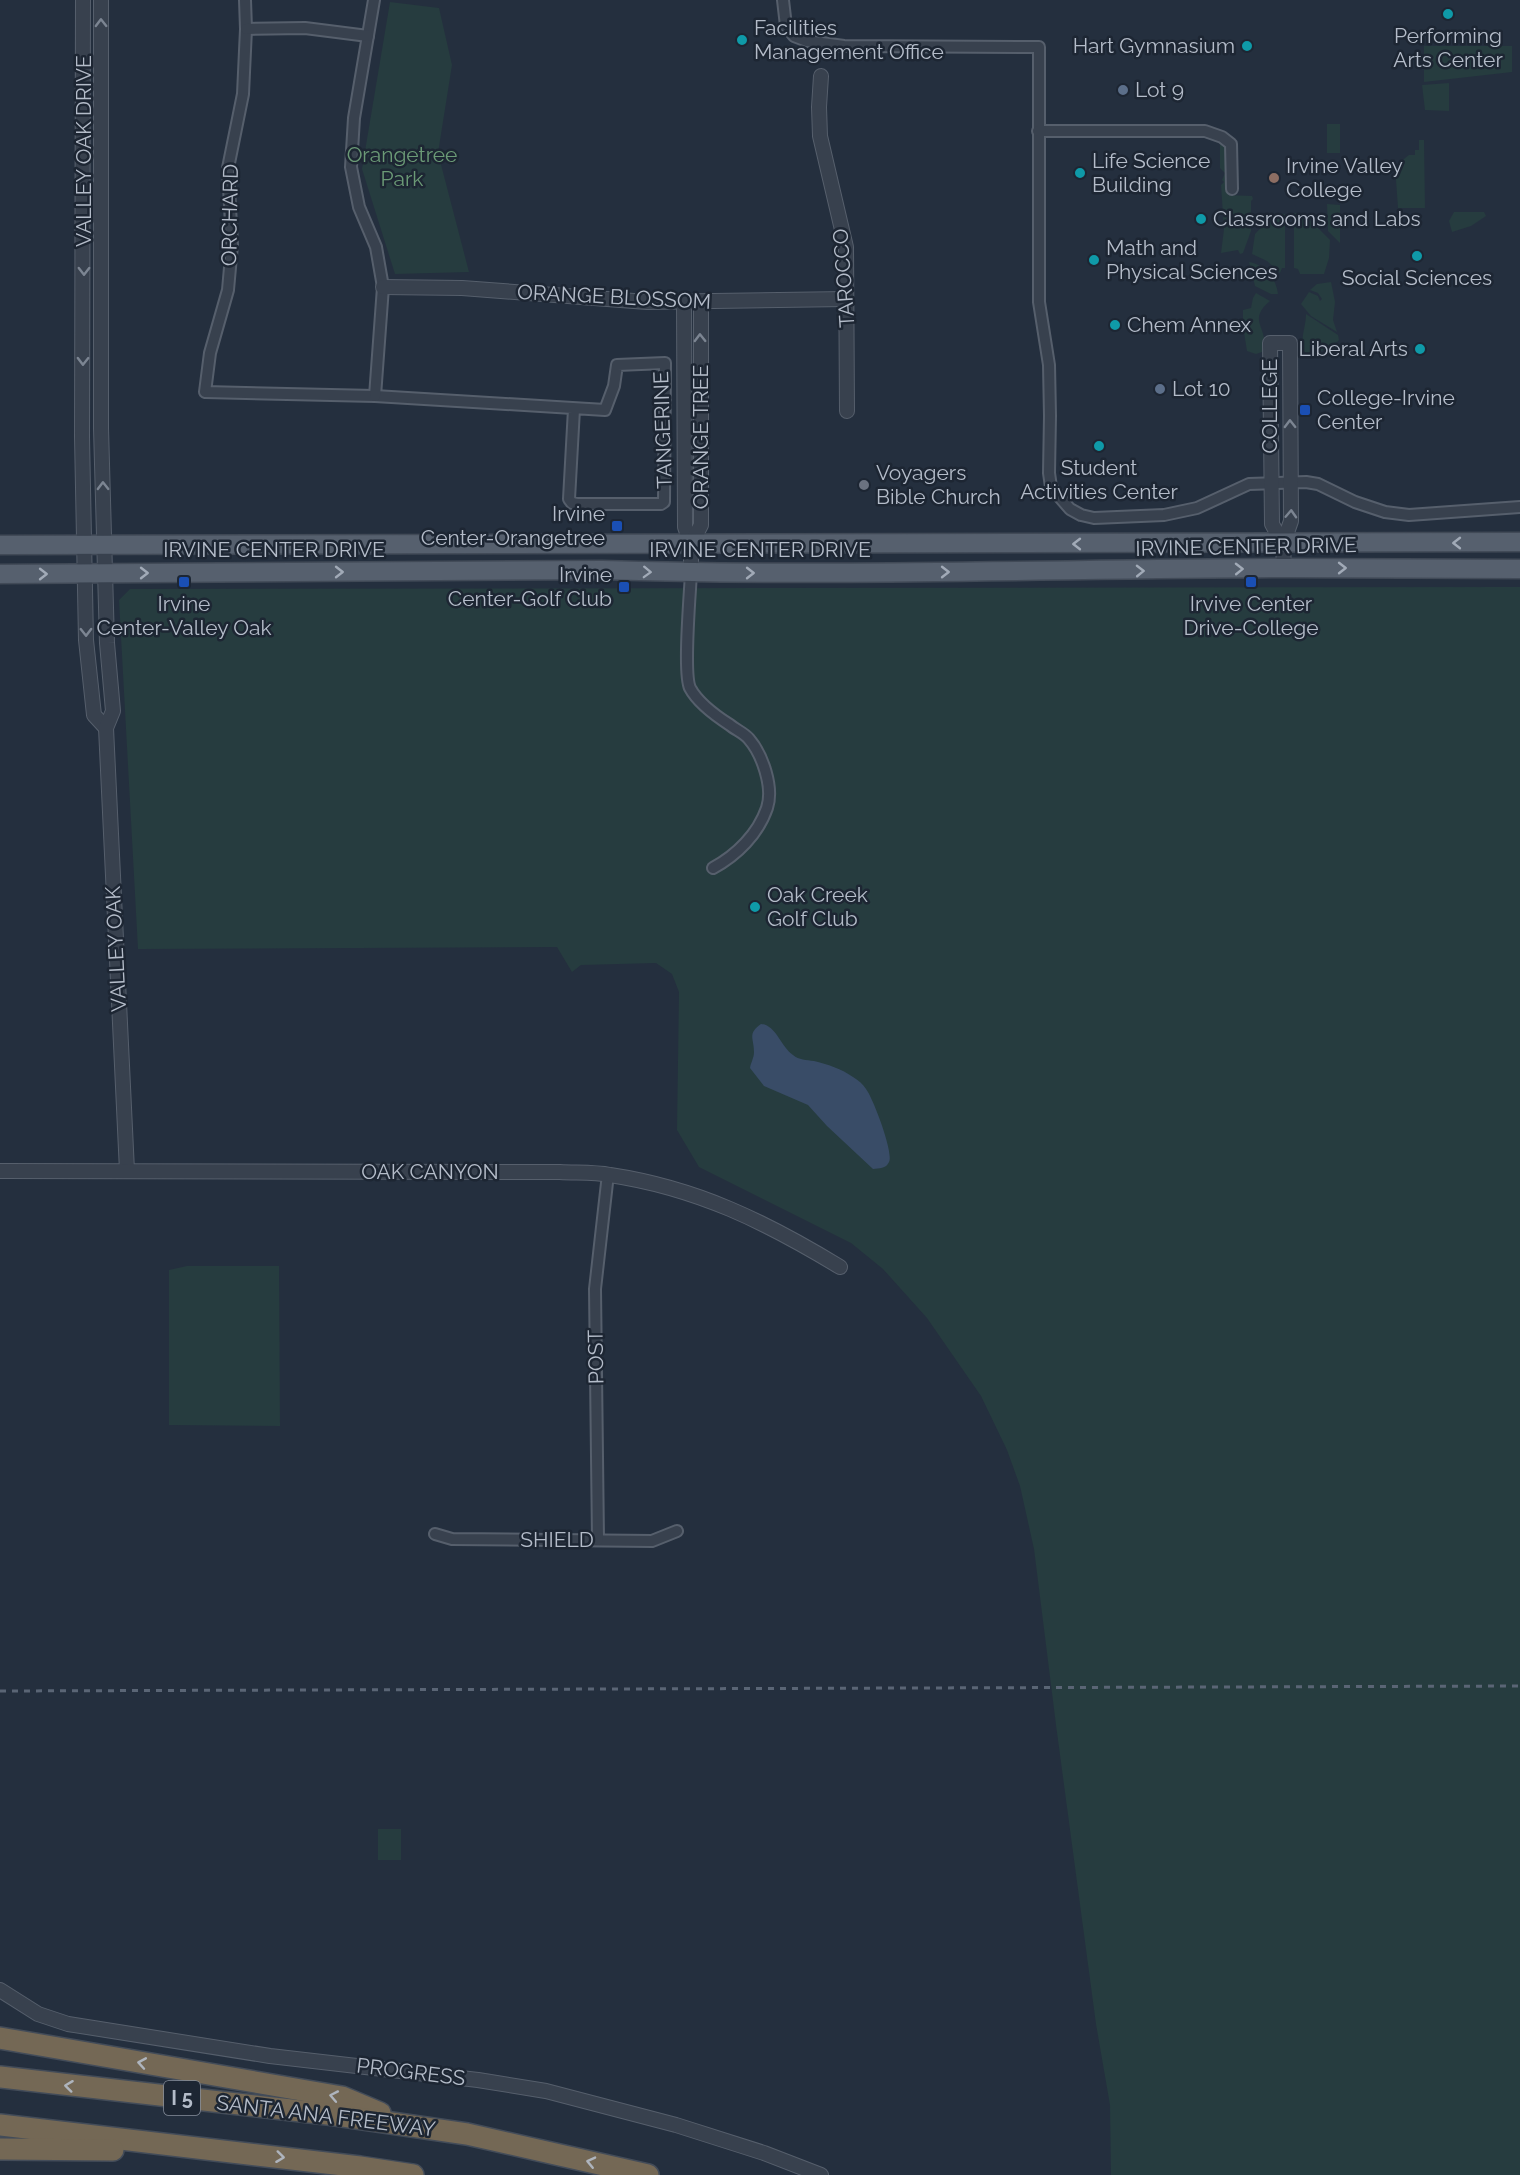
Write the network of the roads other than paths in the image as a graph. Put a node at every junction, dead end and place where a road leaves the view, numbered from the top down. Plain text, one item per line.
1 (83, 0) edge
2 (100, 0) edge
3 (245, 0) edge
4 (374, 0) edge
5 (783, 0) edge
6 (246, 29) junction
7 (368, 36) junction
8 (821, 76) dead end
9 (84, 87) junction
10 (102, 87) junction
11 (1038, 131) junction
12 (1232, 189) dead end
13 (382, 286) junction
14 (846, 299) junction
15 (101, 302) junction
16 (701, 302) junction
17 (84, 303) junction
18 (684, 303) junction
19 (205, 392) joint
20 (375, 396) junction
21 (574, 408) junction
22 (847, 411) dead end
23 (1271, 483) junction
24 (1291, 483) junction
25 (1520, 507) edge
26 (1520, 542) edge
27 (691, 544) junction
28 (1283, 544) junction
29 (0, 545) edge
30 (84, 545) junction
31 (104, 545) junction
32 (1284, 568) junction
33 (1520, 569) edge
34 (106, 573) junction
35 (691, 573) junction
36 (0, 574) edge
37 (85, 574) junction
38 (105, 728) junction
39 (713, 868) dead end
40 (0, 1171) edge
41 (127, 1171) junction
42 (608, 1174) junction
43 (840, 1268) dead end
44 (677, 1531) dead end
45 (435, 1534) dead end
46 (598, 1540) junction
47 (0, 1990) edge
48 (0, 2038) edge
49 (0, 2067) edge
50 (0, 2077) edge
51 (28, 2081) junction
52 (0, 2125) edge
53 (408, 2126) junction
54 (0, 2149) edge
55 (222, 2151) junction
56 (413, 2175) edge
57 (648, 2175) edge
58 (821, 2175) edge

1 - 9 street, VALLEY OAK DRIVE
10 -> 2 street, VALLEY OAK DRIVE
3 - 6 street, ORCHARD
4 - 7 street
5 - 11 street
6 - 7 street
6 - 19 street, ORCHARD
7 - 13 street
8 - 14 street, TAROCCO
9 - 10 street
9 -> 17 street, VALLEY OAK DRIVE
10 - 15 street, VALLEY OAK DRIVE
11 - 12 street
11 - 23 street
13 - 18 street, ORANGE BLOSSOM
13 - 20 street
14 - 16 street, ORANGE BLOSSOM
14 - 22 street, TAROCCO
15 - 17 street
31 -> 15 street, VALLEY OAK DRIVE
16 - 18 street, ORANGE BLOSSOM
27 -> 16 street, ORANGE TREE
17 -> 30 street, VALLEY OAK DRIVE
18 - 27 street, ORANGE TREE
19 - 20 street, TANGERINE
20 - 21 street, TANGERINE
21 - 21 street, TANGERINE
23 - 24 street
24 -> 23 street, COLLEGE
23 - 28 street, COLLEGE
24 - 25 street
28 -> 24 street, COLLEGE
26 -> 28 main road, IRVINE CENTER DRIVE
28 -> 27 main road, IRVINE CENTER DRIVE
27 - 31 main road, IRVINE CENTER DRIVE
27 - 35 street
28 - 32 street, COLLEGE
29 - 30 main road, IRVINE CENTER DRIVE
30 - 31 main road, IRVINE CENTER DRIVE
30 - 37 street, VALLEY OAK DRIVE
31 - 34 street, VALLEY OAK DRIVE
32 -> 33 main road, IRVINE CENTER DRIVE
35 -> 32 main road, IRVINE CENTER DRIVE
34 -> 35 main road, IRVINE CENTER DRIVE
34 - 37 main road, IRVINE CENTER DRIVE
34 - 38 street, VALLEY OAK
35 - 39 street
36 -> 37 main road, IRVINE CENTER DRIVE
37 -> 38 street, VALLEY OAK
38 - 41 street, VALLEY OAK
40 - 41 street, OAK CANYON
41 - 42 street, OAK CANYON
42 - 43 street, OAK CANYON
42 - 46 street, POST
44 - 46 street, SHIELD
45 - 46 street, SHIELD
47 - 58 street, PROGRESS
53 -> 48 highway
49 - 51 highway
50 - 51 highway, SANTA ANA FREEWAY / I 5
53 -> 51 highway, SANTA ANA FREEWAY / I 5
52 - 55 highway, I 5
57 -> 53 highway, SANTA ANA FREEWAY / I 5
54 - 55 highway
55 -> 56 highway, I 5

